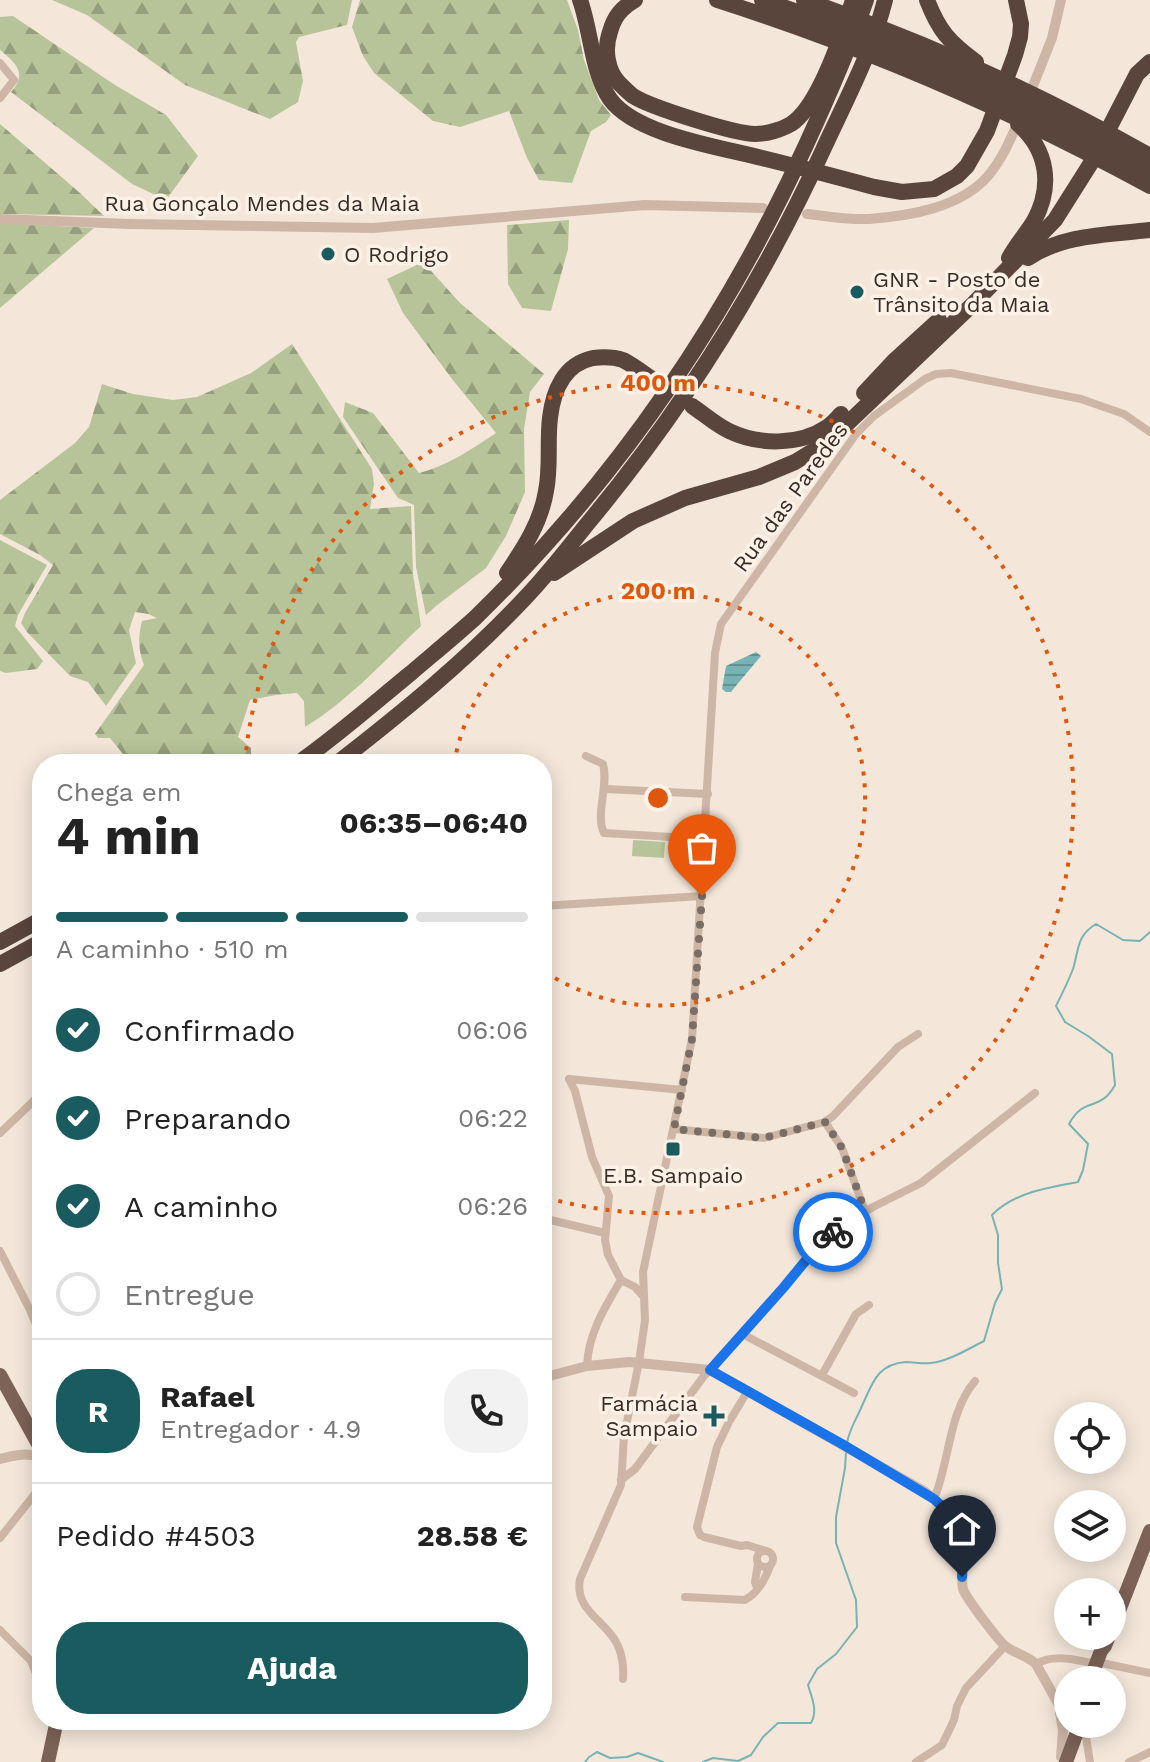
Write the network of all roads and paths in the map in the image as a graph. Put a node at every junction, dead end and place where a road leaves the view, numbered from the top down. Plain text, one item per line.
1 (635, 0) edge
2 (717, 0) edge
3 (762, 0) edge
4 (804, 0) edge
5 (853, 0) edge
6 (866, 0) edge
7 (927, 0) edge
8 (1016, 0) edge
9 (1061, 0) edge
10 (580, 1) edge
11 (885, 3) edge
12 (842, 52) junction
13 (1150, 53) edge
14 (1150, 62) edge
15 (0, 63) edge
16 (1000, 79) junction
17 (0, 98) edge
18 (983, 101) junction
19 (1117, 104) junction
20 (1117, 138) junction
21 (1150, 146) edge
22 (1150, 156) edge
23 (1088, 162) junction
24 (1150, 172) edge
25 (1150, 186) edge
26 (763, 208) dead end
27 (807, 214) dead end
28 (0, 219) edge
29 (1150, 230) edge
30 (1007, 262) junction
31 (998, 280) junction
32 (659, 384) dead end
33 (692, 406) dead end
34 (1150, 432) edge
35 (528, 595) junction
36 (474, 618) junction
37 (310, 754) edge
38 (348, 754) edge
39 (586, 756) dead end
40 (605, 789) junction
41 (708, 794) junction
42 (705, 839) junction
43 (702, 896) junction
44 (552, 905) edge
45 (32, 924) edge
46 (0, 942) edge
47 (32, 946) edge
48 (0, 964) edge
49 (918, 1034) dead end
50 (682, 1090) junction
51 (1035, 1093) dead end
52 (32, 1103) edge
53 (825, 1122) junction
54 (674, 1129) junction
55 (0, 1133) edge
56 (865, 1211) junction
57 (552, 1220) edge
58 (605, 1233) junction
59 (0, 1251) edge
60 (643, 1272) junction
61 (621, 1280) junction
62 (643, 1296) junction
63 (869, 1305) dead end
64 (32, 1315) edge
65 (743, 1332) junction
66 (639, 1362) junction
67 (587, 1366) junction
68 (710, 1370) junction
69 (0, 1375) edge
70 (552, 1375) edge
71 (822, 1375) junction
72 (975, 1381) dead end
73 (747, 1392) junction
74 (854, 1393) dead end
75 (32, 1430) edge
76 (32, 1449) edge
77 (21, 1454) junction
78 (32, 1455) edge
79 (0, 1459) edge
80 (621, 1480) junction
81 (32, 1498) edge
82 (934, 1499) junction
83 (1150, 1531) edge
84 (0, 1538) edge
85 (741, 1546) junction
86 (766, 1551) junction
87 (757, 1561) junction
88 (770, 1566) junction
89 (757, 1588) junction
90 (1126, 1593) edge
91 (685, 1597) dead end
92 (0, 1630) edge
93 (1005, 1646) junction
94 (1102, 1650) edge
95 (1097, 1663) junction
96 (32, 1664) edge
97 (1036, 1664) junction
98 (1096, 1666) edge
99 (1150, 1673) edge
100 (623, 1679) dead end
101 (1054, 1696) edge
102 (55, 1730) edge
103 (1066, 1738) edge
104 (1074, 1738) edge
105 (1074, 1738) edge
106 (1074, 1738) edge
107 (1150, 1752) edge
108 (1074, 1761) edge
109 (48, 1762) edge
110 (916, 1762) edge
111 (1129, 1762) edge

1 - 12 highway
2 - 18 highway
3 - 24 highway
4 - 16 highway
5 - 12 highway
6 - 12 highway
7 - 16 highway
8 - 10 highway
9 - 27 street
11 - 35 highway
12 - 36 highway
13 - 19 highway
14 - 19 highway
15 - 17 street
16 - 20 highway
18 - 25 highway
18 - 30 highway
19 - 23 highway
20 - 21 highway
20 - 22 highway
23 - 30 highway
23 - 31 highway
26 - 28 street, Rua Gonçalo Mendes da Maia
29 - 31 highway
30 - 33 highway
31 - 35 highway
32 - 36 highway
34 - 41 street, Rua das Paredes
35 - 38 highway
36 - 37 highway
39 - 40 street
40 - 41 street
40 - 42 street
41 - 42 street, Rua das Paredes
42 - 43 street, Rua das Paredes
43 - 44 street
43 - 50 street, Rua das Paredes
45 - 46 highway
47 - 48 highway
49 - 53 street
50 - 54 street, Rua das Paredes
50 - 58 street
51 - 56 street
52 - 55 street
53 - 54 street
53 - 56 street
54 - 60 street, Rua das Paredes
56 - 65 street
57 - 58 street
58 - 61 street
59 - 64 street
60 - 61 street
60 - 62 street, Rua das Paredes
61 - 62 street
61 - 67 street
62 - 66 street, Rua das Paredes
63 - 71 street
65 - 68 street
65 - 71 street
66 - 67 street
66 - 68 street
66 - 80 street, Rua das Paredes
67 - 70 street
68 - 73 street
68 - 80 street
69 - 75 main road
71 - 74 street
72 - 82 street
73 - 82 street
73 - 85 street
76 - 77 street
77 - 78 street
77 - 79 street
80 - 100 street
81 - 84 street
82 - 93 street
83 - 90 main road
85 - 86 street
85 - 87 street
86 - 87 street
86 - 88 street
87 - 88 street
87 - 89 street
88 - 89 street
89 - 91 street
92 - 96 street
93 - 97 street
93 - 110 street
94 - 95 main road
95 - 97 street
95 - 98 main road
95 - 99 street
97 - 101 street
102 - 109 main road
103 - 108 street
104 - 108 main road
105 - 108 street
106 - 108 street
107 - 111 street

